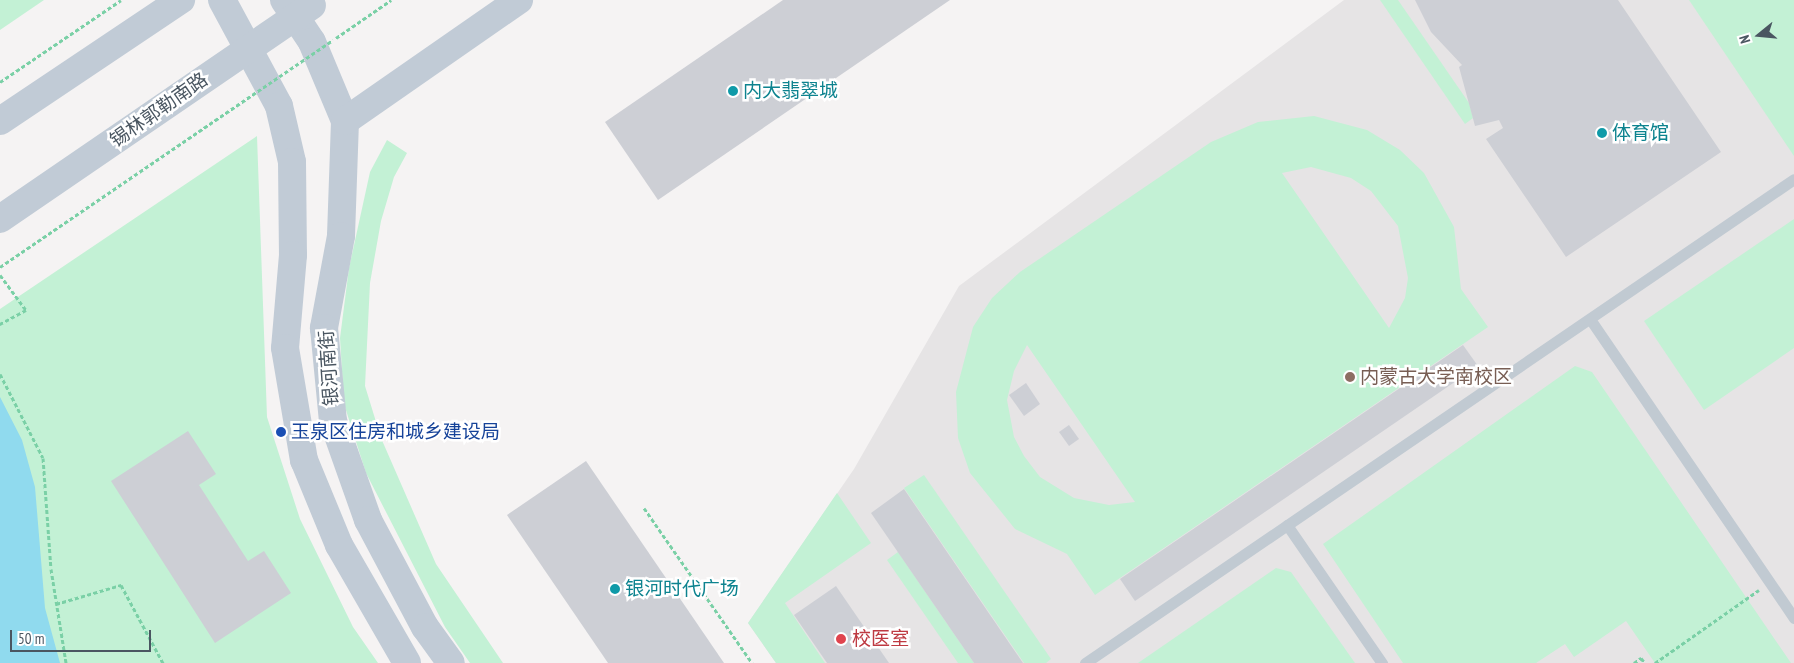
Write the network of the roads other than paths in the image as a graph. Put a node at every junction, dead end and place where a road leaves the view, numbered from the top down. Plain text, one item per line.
1 (181, 0) edge
2 (222, 0) edge
3 (284, 0) edge
4 (519, 0) edge
5 (315, 2) edge
6 (0, 121) edge
7 (345, 121) junction
8 (1794, 179) edge
9 (0, 219) edge
10 (1590, 319) junction
11 (1288, 525) junction
12 (1794, 618) edge
13 (407, 663) edge
14 (451, 663) edge
15 (1085, 663) edge
16 (1382, 663) edge

1 - 6 main road
2 - 13 main road, 银河南街
3 - 7 main road, 银河南街
4 - 7 main road
5 - 9 main road, 锡林郭勒南路, bridge
7 - 14 main road, 银河南街
8 - 10 lane
10 - 11 lane
10 - 12 lane
11 - 15 lane
11 - 16 lane

